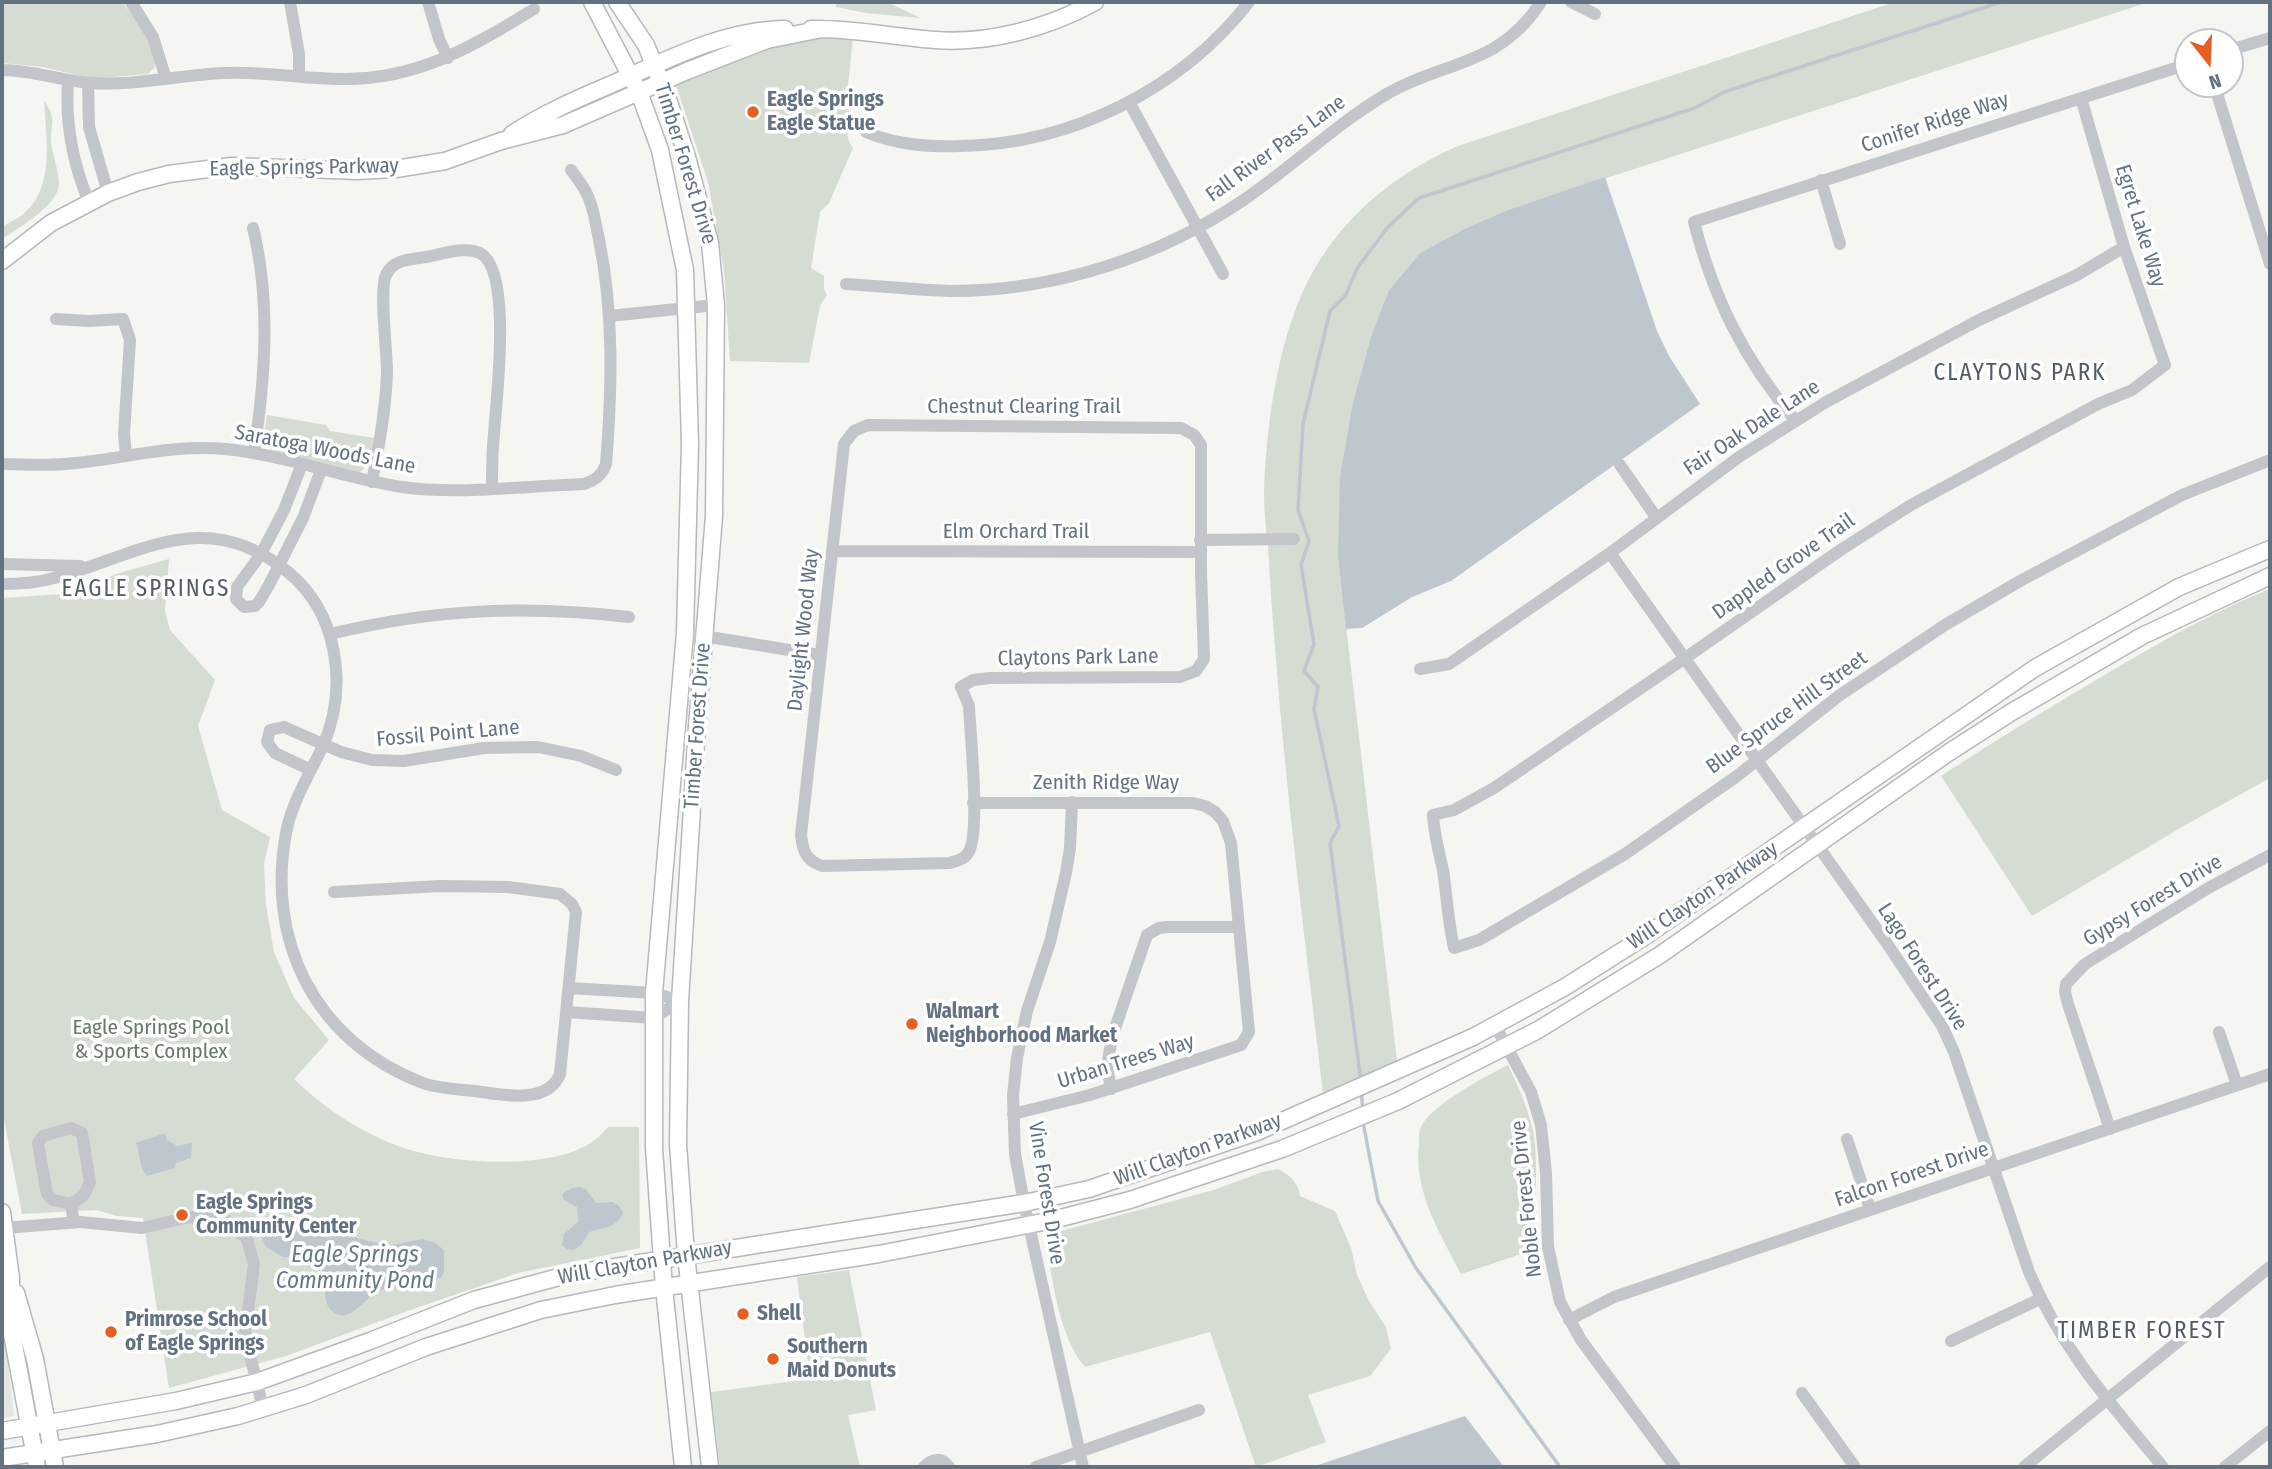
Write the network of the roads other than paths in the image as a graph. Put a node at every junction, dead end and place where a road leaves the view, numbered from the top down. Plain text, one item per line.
1 (131, 2) edge
2 (290, 2) edge
3 (428, 2) edge
4 (592, 2) edge
5 (617, 2) edge
6 (1096, 2) edge
7 (1249, 2) edge
8 (1541, 2) edge
9 (1570, 2) edge
10 (534, 9) dead end
11 (1595, 13) dead end
12 (822, 29) junction
13 (2270, 38) edge
14 (2244, 46) edge
15 (448, 58) junction
16 (654, 65) junction
17 (2174, 68) edge
18 (2, 69) edge
19 (299, 75) junction
20 (631, 75) junction
21 (166, 79) junction
22 (68, 80) junction
23 (661, 82) junction
24 (88, 83) junction
25 (639, 92) junction
26 (2081, 97) junction
27 (2218, 98) edge
28 (1129, 102) junction
29 (866, 132) dead end
30 (501, 141) junction
31 (571, 170) dead end
32 (1821, 180) junction
33 (108, 192) junction
34 (89, 202) junction
35 (253, 228) dead end
36 (1198, 228) junction
37 (1840, 244) dead end
38 (2124, 247) junction
39 (2, 261) edge
40 (2270, 264) edge
41 (1223, 274) dead end
42 (846, 284) dead end
43 (716, 305) junction
44 (687, 308) junction
45 (610, 316) junction
46 (56, 319) dead end
47 (2165, 365) joint
48 (1796, 421) junction
49 (867, 425) joint
50 (254, 453) junction
51 (125, 455) junction
52 (2270, 460) edge
53 (2, 464) edge
54 (302, 464) junction
55 (1620, 465) dead end
56 (321, 470) junction
57 (372, 482) junction
58 (492, 488) junction
59 (1656, 517) junction
60 (1294, 539) dead end
61 (1200, 546) junction
62 (2270, 549) edge
63 (832, 551) junction
64 (1610, 553) junction
65 (261, 554) junction
66 (2, 564) edge
67 (279, 566) junction
68 (88, 567) junction
69 (2270, 576) edge
70 (2, 584) edge
71 (2147, 604) junction
72 (629, 617) dead end
73 (2162, 626) junction
74 (685, 633) junction
75 (330, 634) junction
76 (704, 636) junction
77 (820, 655) junction
78 (1684, 659) junction
79 (1420, 669) dead end
80 (1961, 719) junction
81 (1975, 736) junction
82 (323, 744) junction
83 (1756, 761) junction
84 (311, 770) junction
85 (616, 770) dead end
86 (1072, 802) junction
87 (973, 803) junction
88 (1433, 815) joint
89 (1804, 828) junction
90 (1817, 846) junction
91 (2270, 855) edge
92 (334, 892) dead end
93 (1663, 925) junction
94 (1239, 928) junction
95 (1677, 944) junction
96 (569, 988) junction
97 (654, 993) junction
98 (680, 1001) junction
99 (567, 1013) junction
100 (654, 1018) junction
101 (1495, 1025) junction
102 (2219, 1032) dead end
103 (1247, 1039) joint
104 (1507, 1046) junction
105 (2270, 1074) edge
106 (2237, 1085) junction
107 (1111, 1089) junction
108 (1013, 1114) junction
109 (2110, 1129) junction
110 (1251, 1134) junction
111 (1847, 1139) dead end
112 (1260, 1157) junction
113 (1994, 1168) junction
114 (1024, 1203) junction
115 (71, 1204) junction
116 (1870, 1209) junction
117 (3, 1220) edge
118 (74, 1223) junction
119 (1028, 1224) junction
120 (686, 1255) junction
121 (662, 1258) junction
122 (2270, 1267) edge
123 (10, 1278) junction
124 (691, 1283) junction
125 (664, 1288) junction
126 (2040, 1299) junction
127 (1569, 1320) junction
128 (1951, 1341) dead end
129 (257, 1382) junction
130 (1802, 1393) dead end
131 (2107, 1399) junction
132 (263, 1408) junction
133 (1199, 1410) dead end
134 (48, 1424) junction
135 (30, 1427) junction
136 (2, 1431) edge
137 (2270, 1431) edge
138 (52, 1449) junction
139 (1079, 1450) junction
140 (2, 1458) edge
141 (36, 1459) edge
142 (55, 1467) edge
143 (683, 1467) edge
144 (710, 1467) edge
145 (924, 1467) edge
146 (949, 1467) edge
147 (1036, 1467) edge
148 (1083, 1467) edge
149 (1675, 1467) edge
150 (1855, 1467) edge
151 (2024, 1467) edge
152 (2163, 1467) edge
153 (2225, 1467) edge

1 - 21 street
2 - 19 street
3 - 15 street
4 - 20 main road, Timber Forest Drive
5 - 16 main road, Timber Forest Drive
6 - 12 main road, Eagle Springs Parkway
7 - 28 street
8 - 36 street, Fall River Pass Lane
9 - 11 street
10 - 15 street
12 - 16 main road, Eagle Springs Parkway
12 - 23 main road, Eagle Springs Parkway
13 - 14 street
15 - 19 street
16 - 20 main road, Eagle Springs Parkway
16 - 23 main road, Timber Forest Drive
17 - 26 street, Conifer Ridge Way
18 - 22 street
19 - 21 street
20 - 25 main road, Timber Forest Drive
20 - 30 main road, Eagle Springs Parkway
21 - 24 street
22 - 24 street
22 - 34 street
23 - 25 main road, Eagle Springs Parkway
23 - 43 main road, Timber Forest Drive
24 - 33 street
25 - 30 main road, Eagle Springs Parkway
25 - 44 main road, Timber Forest Drive
26 - 32 street, Conifer Ridge Way
26 - 38 street, Egret Lake Way
27 - 40 street
28 - 29 street
28 - 36 street
30 - 33 main road, Eagle Springs Parkway
31 - 45 street
32 - 37 street
32 - 48 street, Conifer Ridge Way
33 - 34 main road, Eagle Springs Parkway
34 - 39 main road, Eagle Springs Parkway
35 - 50 street
36 - 41 street
36 - 42 street, Fall River Pass Lane
38 - 47 street, Egret Lake Way
38 - 48 street, Fair Oak Dale Lane
43 - 44 street
43 - 76 main road, Timber Forest Drive
44 - 45 street
44 - 74 main road, Timber Forest Drive
45 - 58 street, Saratoga Woods Lane
46 - 51 street
47 - 78 street, Dappled Grove Trail
48 - 59 street, Fair Oak Dale Lane
49 - 61 street, Chestnut Clearing Trail
49 - 63 street, Daylight Wood Way
50 - 51 street, Saratoga Woods Lane
50 - 54 street, Saratoga Woods Lane
51 - 53 street, Saratoga Woods Lane
52 - 83 street, Blue Spruce Hill Street
54 - 56 street, Saratoga Woods Lane
54 - 65 street
55 - 59 street
56 - 57 street, Saratoga Woods Lane
56 - 67 street
57 - 58 street, Saratoga Woods Lane
57 - 58 street
59 - 64 street, Fair Oak Dale Lane
60 - 61 street, Elm Orchard Trail
61 - 63 street, Elm Orchard Trail
61 - 87 street, Claytons Park Lane
62 - 71 main road, Will Clayton Parkway
63 - 77 street, Daylight Wood Way
64 - 78 street, Lago Forest Drive
64 - 79 street, Fair Oak Dale Lane
65 - 67 street
65 - 67 street
65 - 68 street
66 - 68 street
67 - 75 street
68 - 70 street
69 - 73 main road, Will Clayton Parkway
71 - 73 main road
71 - 80 main road, Will Clayton Parkway
72 - 75 street
73 - 81 main road, Will Clayton Parkway
74 - 76 street
74 - 97 main road, Timber Forest Drive
75 - 82 street
76 - 77 street
76 - 98 main road, Timber Forest Drive
77 - 87 street, Daylight Wood Way
78 - 83 street, Lago Forest Drive
78 - 88 street, Dappled Grove Trail
80 - 81 main road
80 - 89 main road, Will Clayton Parkway
81 - 90 main road, Will Clayton Parkway
82 - 84 street
82 - 84 street, Fossil Point Lane
82 - 85 street, Fossil Point Lane
83 - 88 street, Blue Spruce Hill Street
83 - 89 street, Lago Forest Drive
84 - 99 street
86 - 87 street, Zenith Ridge Way
86 - 94 street, Zenith Ridge Way
86 - 108 street, Vine Forest Drive
89 - 90 street, Lago Forest Drive
89 - 93 main road, Will Clayton Parkway
90 - 95 main road, Will Clayton Parkway
90 - 113 street, Lago Forest Drive
91 - 109 street, Gypsy Forest Drive
92 - 96 street
93 - 95 main road
93 - 101 main road, Will Clayton Parkway
94 - 103 street, Zenith Ridge Way
94 - 107 street
95 - 104 main road, Will Clayton Parkway
96 - 97 street
96 - 99 street
97 - 98 street
97 - 100 main road, Timber Forest Drive
98 - 100 street
98 - 120 main road, Timber Forest Drive
99 - 100 street
100 - 121 main road, Timber Forest Drive
101 - 104 street, Noble Forest Drive
101 - 110 main road, Will Clayton Parkway
102 - 106 street
103 - 107 street, Urban Trees Way
104 - 112 main road, Will Clayton Parkway
104 - 127 street, Noble Forest Drive
105 - 106 street, Falcon Forest Drive
106 - 109 street, Falcon Forest Drive
107 - 108 street, Urban Trees Way
108 - 114 street, Vine Forest Drive
109 - 113 street, Falcon Forest Drive
110 - 112 main road
110 - 114 main road, Will Clayton Parkway
111 - 116 street
112 - 119 main road, Will Clayton Parkway
113 - 116 street, Falcon Forest Drive
113 - 126 street, Lago Forest Drive
114 - 119 street, Vine Forest Drive
114 - 120 main road, Will Clayton Parkway
115 - 115 street
115 - 118 street
116 - 127 street, Falcon Forest Drive
117 - 118 street
117 - 123 main road
118 - 129 street
119 - 124 main road, Will Clayton Parkway
119 - 139 street, Vine Forest Drive
120 - 121 main road, Will Clayton Parkway
120 - 124 main road, Timber Forest Drive
121 - 125 main road, Timber Forest Drive
121 - 129 main road, Will Clayton Parkway
122 - 131 street
123 - 134 main road
123 - 135 main road
124 - 125 main road, Will Clayton Parkway
124 - 144 main road, Timber Forest Drive
125 - 132 main road, Will Clayton Parkway
125 - 143 main road, Timber Forest Drive
126 - 128 street
126 - 131 street, Lago Forest Drive
127 - 149 street, Noble Forest Drive
129 - 132 street
129 - 134 main road, Will Clayton Parkway
130 - 150 street
131 - 151 street
131 - 152 street, Lago Forest Drive
132 - 138 main road, Will Clayton Parkway
133 - 139 street
134 - 135 main road, Will Clayton Parkway
134 - 138 main road
135 - 136 main road, Will Clayton Parkway
135 - 141 main road
137 - 153 street
138 - 141 main road, Will Clayton Parkway
138 - 142 main road
139 - 147 street
139 - 148 street, Vine Forest Drive
140 - 141 main road, Will Clayton Parkway
145 - 146 street

